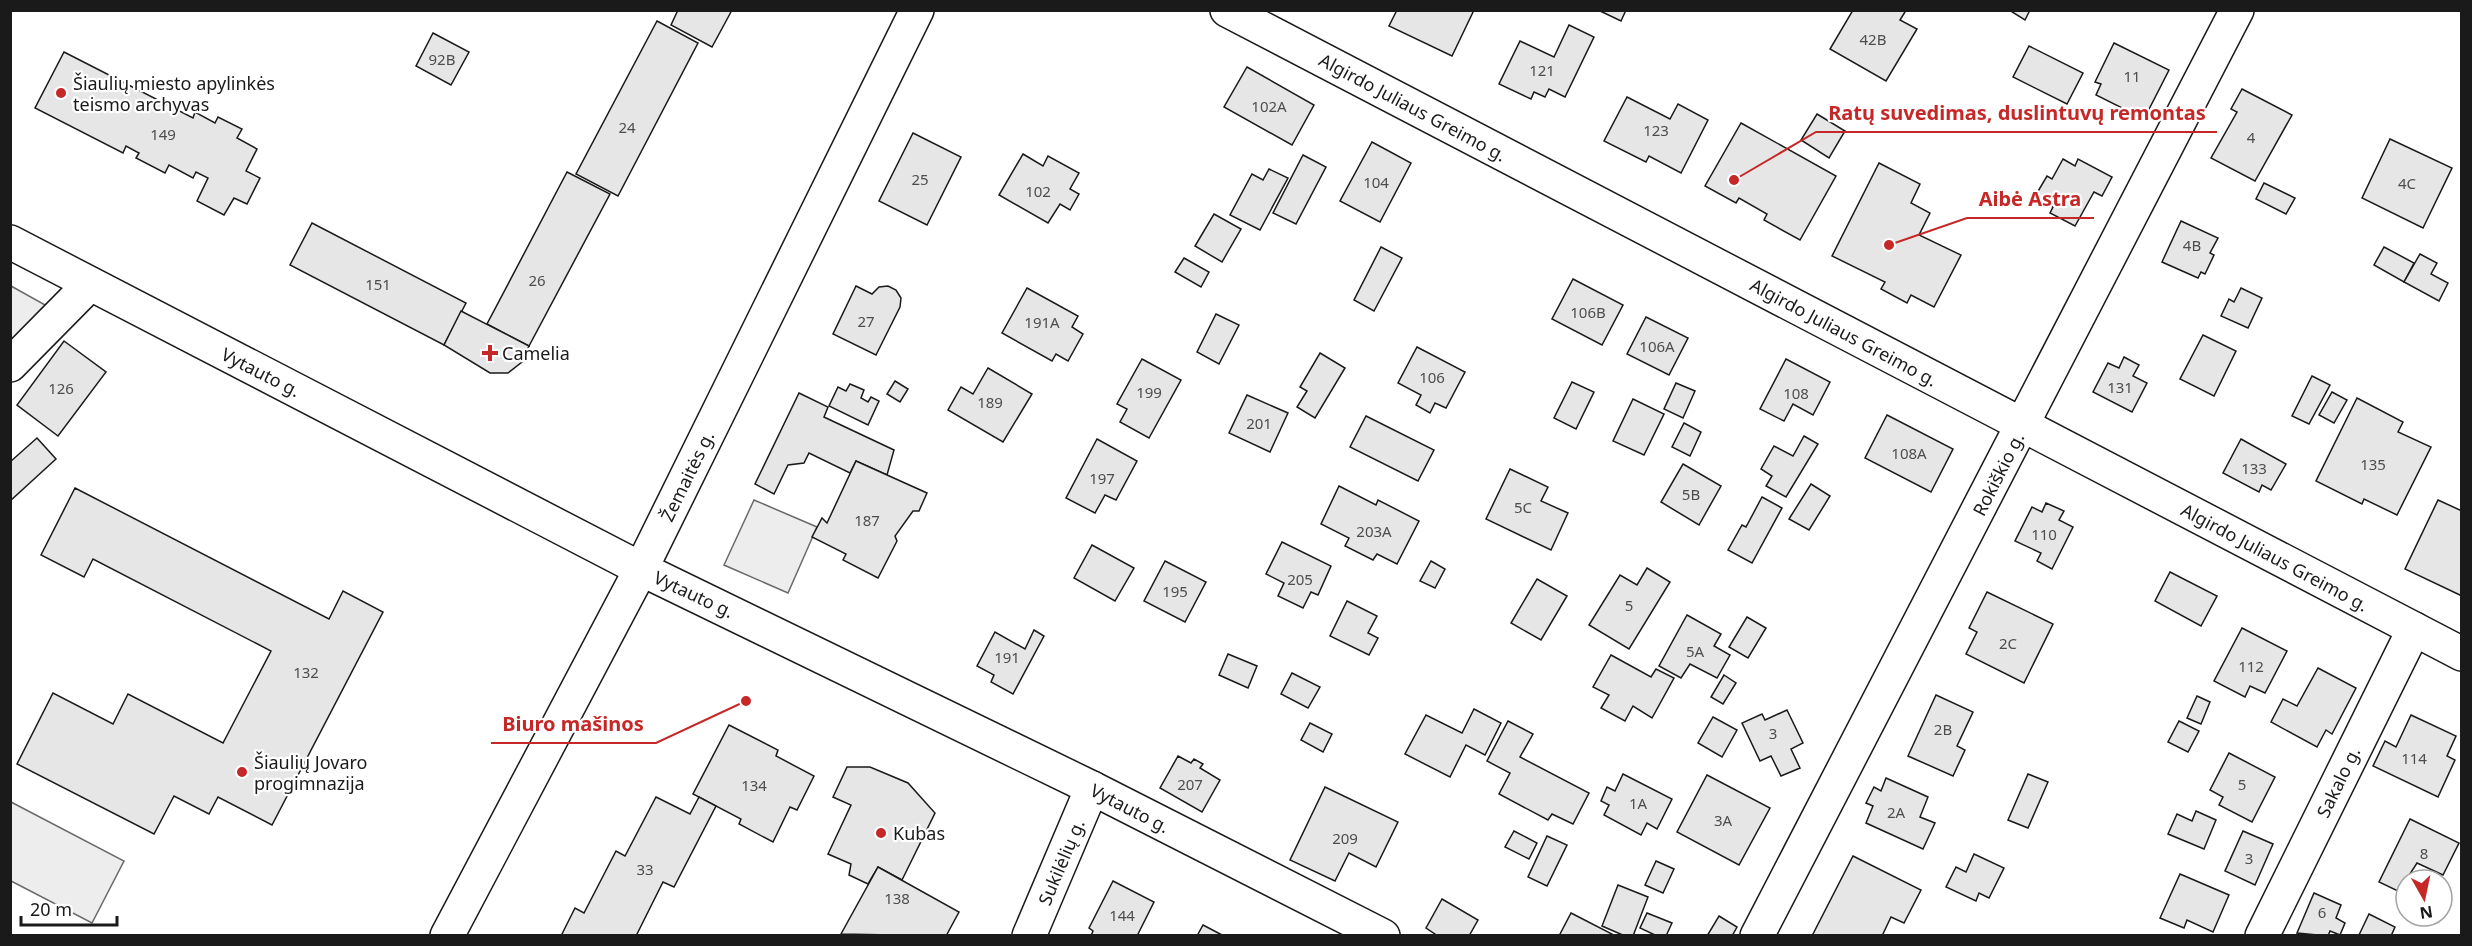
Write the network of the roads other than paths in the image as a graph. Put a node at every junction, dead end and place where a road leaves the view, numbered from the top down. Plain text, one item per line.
1 (917, 10) edge
2 (1227, 10) edge
3 (2237, 10) edge
4 (10, 243) edge
5 (90, 284) junction
6 (10, 365) edge
7 (2023, 425) junction
8 (641, 569) junction
9 (2414, 629) junction
10 (2462, 654) edge
11 (1092, 788) junction
12 (447, 936) edge
13 (1029, 936) edge
14 (1383, 936) edge
15 (1757, 936) edge
16 (2262, 936) edge

1 - 8 main road, Žemaitės g.
2 - 7 main road, Algirdo Juliaus Greimo g.
3 - 7 main road, Rokiškio g.
4 - 5 main road, Vytauto g.
5 - 6 main road
5 - 8 main road, Vytauto g.
7 - 9 main road, Algirdo Juliaus Greimo g.
7 - 15 main road, Rokiškio g.
8 - 11 main road, Vytauto g.
8 - 12 main road, Žemaitės g.
9 - 10 main road, Algirdo Juliaus Greimo g.
9 - 16 main road, Sakalo g.
11 - 13 main road, Sukilėlių g.
11 - 14 main road, Vytauto g.

